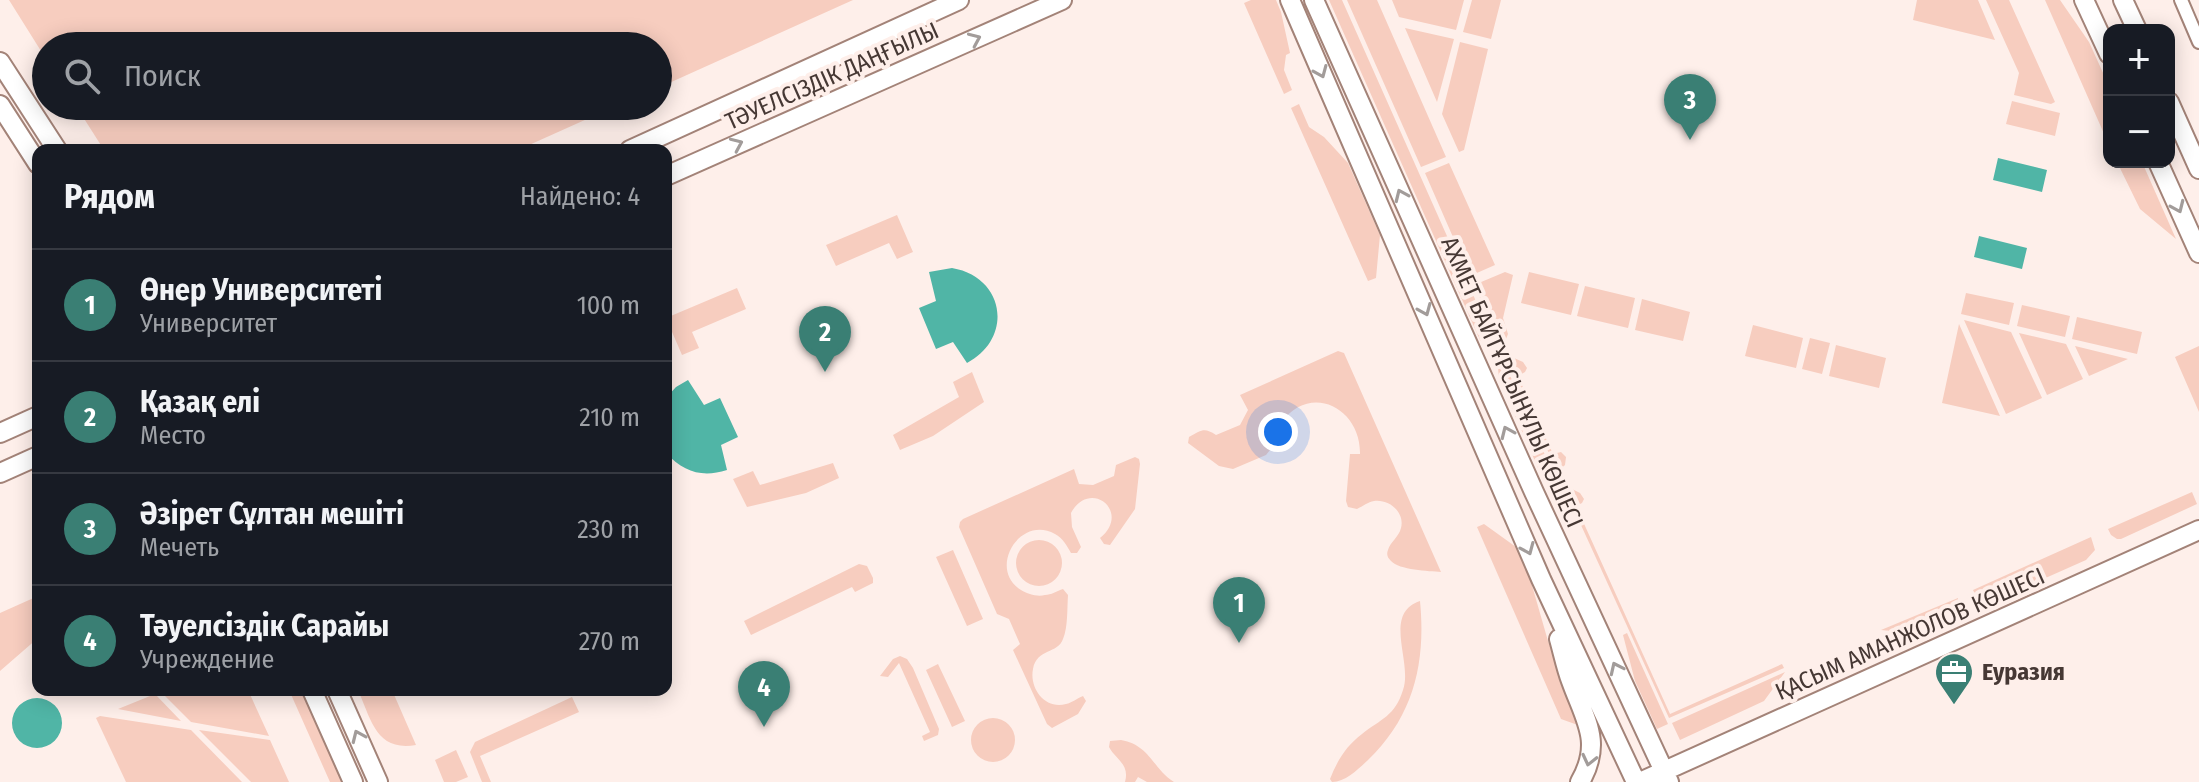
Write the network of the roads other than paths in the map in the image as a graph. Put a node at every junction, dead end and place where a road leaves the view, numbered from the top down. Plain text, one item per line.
1 (959, 0) edge
2 (1062, 0) edge
3 (1290, 0) edge
4 (1314, 0) edge
5 (2084, 0) edge
6 (2123, 0) edge
7 (2181, 0) edge
8 (2134, 24) edge
9 (2103, 41) edge
10 (2199, 42) edge
11 (0, 62) edge
12 (7, 76) edge
13 (0, 105) edge
14 (32, 113) edge
15 (2175, 115) edge
16 (37, 120) edge
17 (53, 144) edge
18 (643, 144) edge
19 (32, 155) edge
20 (2161, 168) edge
21 (2199, 169) edge
22 (672, 173) edge
23 (2199, 253) edge
24 (32, 419) edge
25 (0, 433) edge
26 (32, 459) edge
27 (0, 473) edge
28 (2199, 522) edge
29 (2199, 530) edge
30 (2199, 541) edge
31 (2152, 552) junction
32 (1541, 579) junction
33 (315, 696) edge
34 (340, 696) edge
35 (1667, 776) edge
36 (353, 782) edge
37 (378, 782) edge
38 (1580, 782) edge
39 (1638, 782) edge

1 - 18 street, ТӘУЕЛСІЗДІК ДАҢҒЫЛЫ
22 -> 2 street, ТӘУЕЛСІЗДІК ДАҢҒЫЛЫ
3 -> 32 street, АХМЕТ БАЙТҰРСЫНҰЛЫ КӨШЕСІ
35 -> 4 street, АХМЕТ БАЙТҰРСЫНҰЛЫ КӨШЕСІ
5 - 9 street
6 - 8 street
7 - 10 street
11 - 12 street
12 - 14 street
13 - 19 street
15 - 21 street
16 - 17 street
20 -> 23 street
24 - 25 street
26 - 27 street
28 - 31 street
29 - 31 street, ҚАСЫМ АМАНЖОЛОВ КӨШЕСІ
30 - 31 street
31 - 35 street, ҚАСЫМ АМАНЖОЛОВ КӨШЕСІ
32 -> 38 street
32 - 39 street, АХМЕТ БАЙТҰРСЫНҰЛЫ КӨШЕСІ
33 - 36 street
37 -> 34 street
35 - 39 street, ҚАСЫМ АМАНЖОЛОВ КӨШЕСІ

